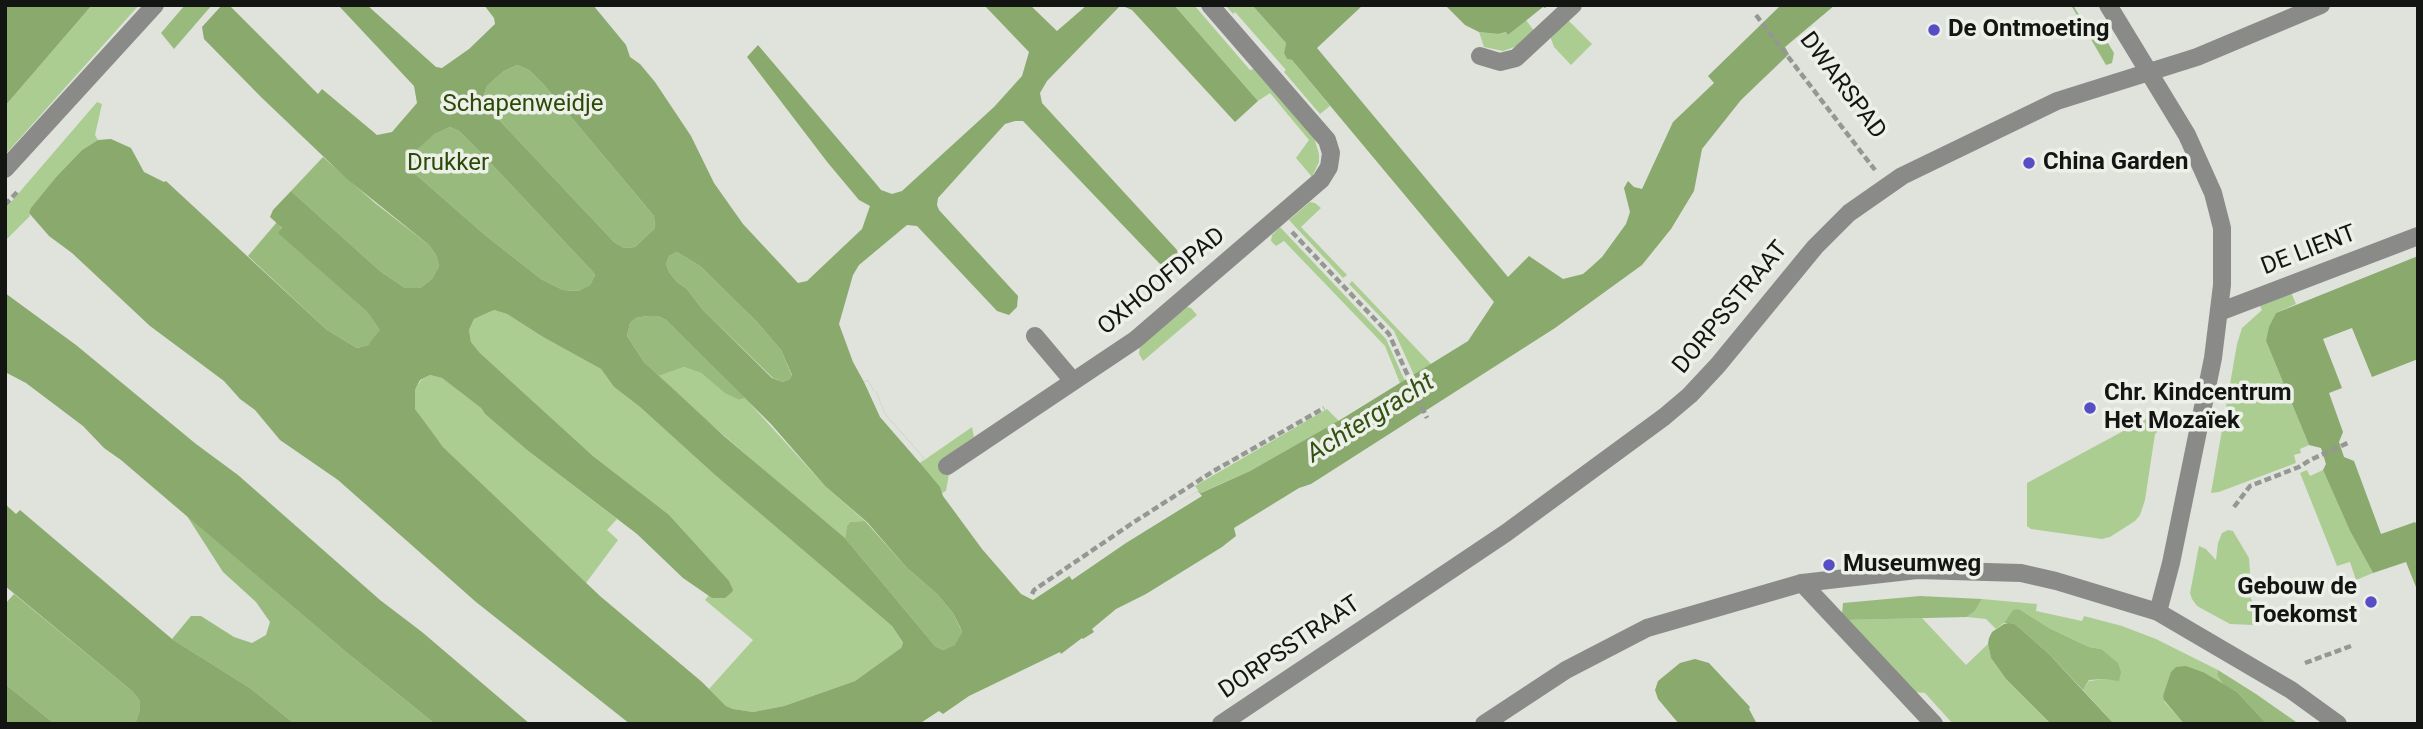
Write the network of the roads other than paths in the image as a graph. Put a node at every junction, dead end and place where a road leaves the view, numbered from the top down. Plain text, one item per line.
1 (155, 5) edge
2 (1210, 5) edge
3 (1573, 5) edge
4 (2108, 5) edge
5 (2321, 5) edge
6 (1480, 56) dead end
7 (2150, 73) junction
8 (5, 169) edge
9 (2418, 236) edge
10 (2219, 312) junction
11 (1035, 336) dead end
12 (1073, 381) junction
13 (947, 466) dead end
14 (1802, 583) junction
15 (2158, 612) junction
16 (1221, 724) edge
17 (1484, 724) edge
18 (1934, 724) edge
19 (2338, 724) edge

1 - 8 street
2 - 12 street, OXHOOFDPAD
3 - 6 street
4 - 7 street
5 - 7 street, DORPSSTRAAT
7 - 10 street
7 - 16 street, DORPSSTRAAT
9 - 10 street, DE LIENT
10 - 15 street
11 - 12 street
12 - 13 street, OXHOOFDPAD
14 - 15 street
14 - 17 street
14 - 18 street
15 - 19 street

